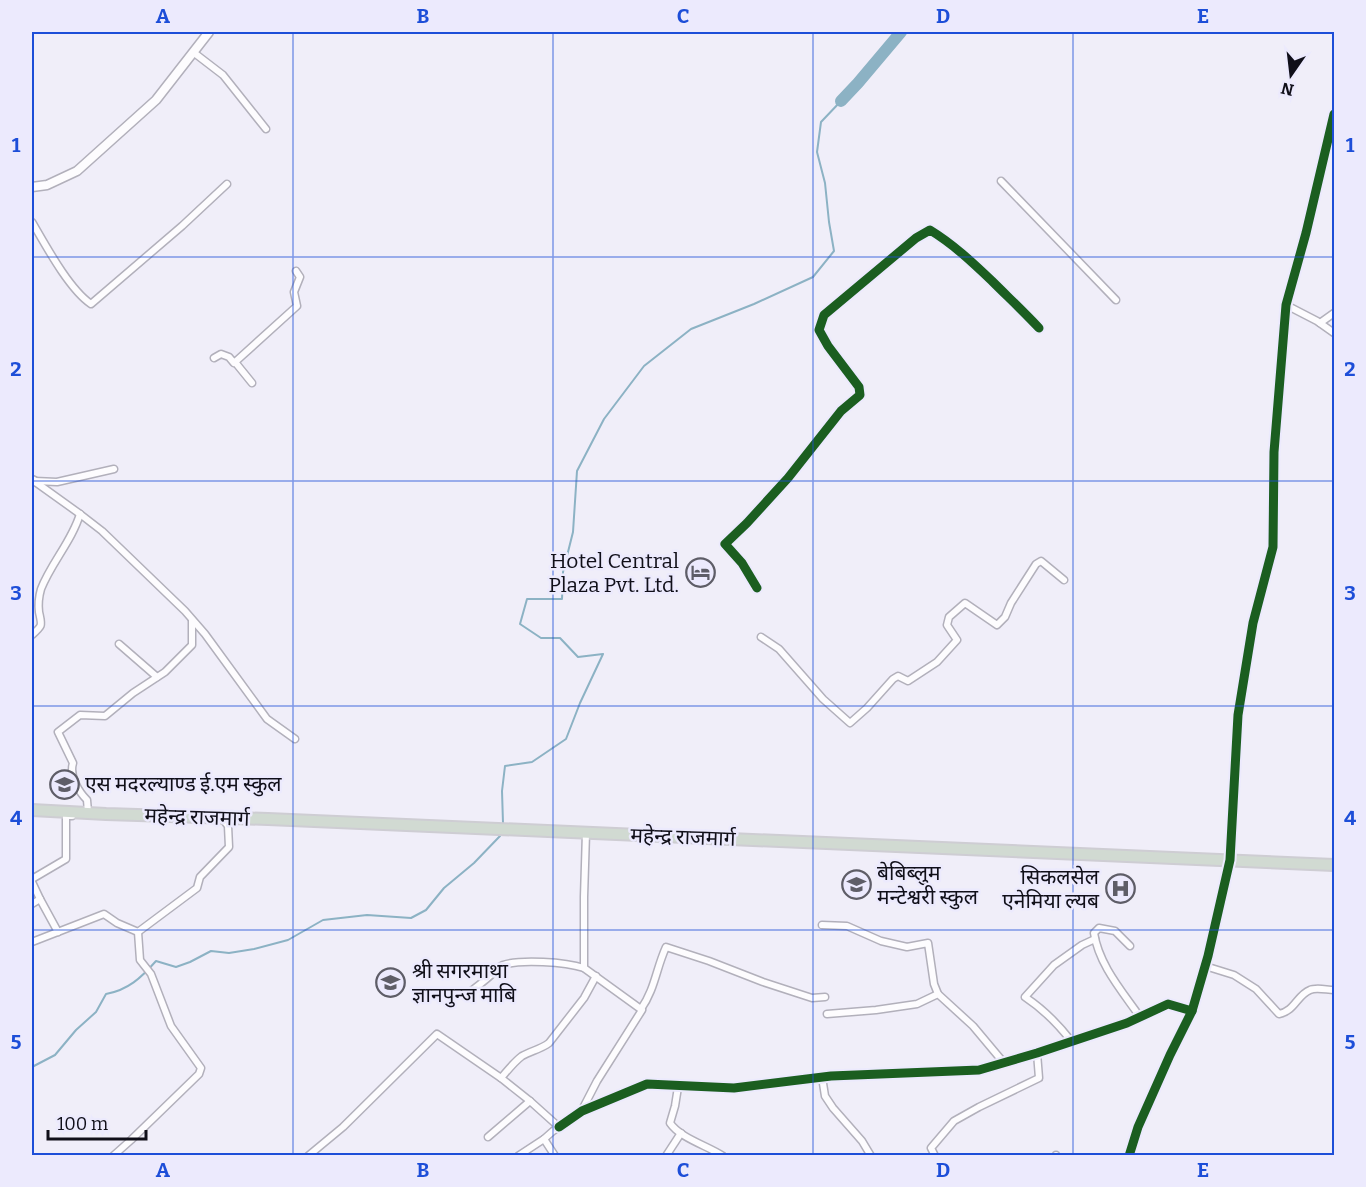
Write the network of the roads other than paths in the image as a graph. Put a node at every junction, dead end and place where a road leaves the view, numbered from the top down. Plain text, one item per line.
1 (209, 32) edge
2 (193, 52) junction
3 (1335, 114) edge
4 (266, 129) dead end
5 (1001, 181) dead end
6 (227, 184) dead end
7 (32, 187) edge
8 (32, 222) edge
9 (296, 271) dead end
10 (1116, 300) dead end
11 (1286, 305) junction
12 (1335, 313) edge
13 (1320, 323) junction
14 (1039, 328) dead end
15 (1335, 333) edge
16 (214, 358) dead end
17 (235, 362) junction
18 (252, 383) dead end
19 (114, 469) dead end
20 (32, 482) edge
21 (80, 514) junction
22 (1064, 580) dead end
23 (757, 588) dead end
24 (192, 620) junction
25 (32, 635) edge
26 (761, 637) dead end
27 (119, 644) dead end
28 (157, 677) junction
29 (295, 739) dead end
30 (32, 810) edge
31 (88, 812) junction
32 (106, 814) junction
33 (222, 818) junction
34 (586, 833) junction
35 (1230, 860) junction
36 (1335, 865) edge
37 (32, 881) edge
38 (40, 899) junction
39 (32, 904) edge
40 (822, 925) dead end
41 (58, 932) junction
42 (138, 932) junction
43 (1095, 939) junction
44 (32, 942) edge
45 (1130, 945) dead end
46 (1205, 966) junction
47 (584, 968) junction
48 (596, 976) junction
49 (1335, 990) edge
50 (470, 992) dead end
51 (938, 994) junction
52 (825, 997) dead end
53 (641, 1009) junction
54 (1192, 1011) junction
55 (827, 1014) dead end
56 (1140, 1017) junction
57 (1072, 1042) junction
58 (1037, 1053) junction
59 (1004, 1063) junction
60 (822, 1077) junction
61 (501, 1078) junction
62 (678, 1086) junction
63 (530, 1101) junction
64 (582, 1111) junction
65 (559, 1127) junction
66 (681, 1133) junction
67 (488, 1137) dead end
68 (544, 1140) junction
69 (113, 1155) edge
70 (308, 1155) edge
71 (518, 1155) edge
72 (555, 1155) edge
73 (666, 1155) edge
74 (723, 1155) edge
75 (871, 1155) edge
76 (934, 1155) edge
77 (1129, 1155) edge

1 - 2 street
2 - 4 street
2 - 7 street
3 - 11 street
5 - 10 street
6 - 8 street
9 - 17 street
11 - 13 street
11 - 35 street
12 - 13 street
13 - 15 street
14 - 23 street
16 - 17 street
17 - 18 street
19 - 20 street
20 - 21 street
21 - 24 street
21 - 25 street
22 - 26 street
24 - 28 street
24 - 29 street
27 - 28 street
28 - 31 street
30 - 31 highway, महेन्द्र राजमार्ग
31 - 32 highway, महेन्द्र राजमार्ग
32 - 33 highway, महेन्द्र राजमार्ग
32 - 37 street
33 - 34 highway, महेन्द्र राजमार्ग
33 - 42 street
34 - 35 highway, महेन्द्र राजमार्ग
34 - 47 street
35 - 36 highway, महेन्द्र राजमार्ग
35 - 46 street
37 - 38 street
38 - 39 street
38 - 41 street
40 - 51 street
41 - 42 street
41 - 44 street
42 - 69 street
43 - 45 street
43 - 56 street
43 - 57 street
46 - 49 street
46 - 54 street
47 - 48 street
47 - 50 street
48 - 53 street
48 - 61 street
51 - 55 street
51 - 59 street
52 - 53 street
53 - 64 street
54 - 56 street
54 - 77 street
56 - 57 street
57 - 58 street
58 - 59 street
58 - 76 street
59 - 60 street
60 - 62 street
60 - 75 street
61 - 63 street
61 - 70 street
62 - 64 street
62 - 66 street
63 - 65 street
63 - 67 street
64 - 65 street
65 - 68 street
66 - 73 street
66 - 74 street
68 - 71 street
68 - 72 street

